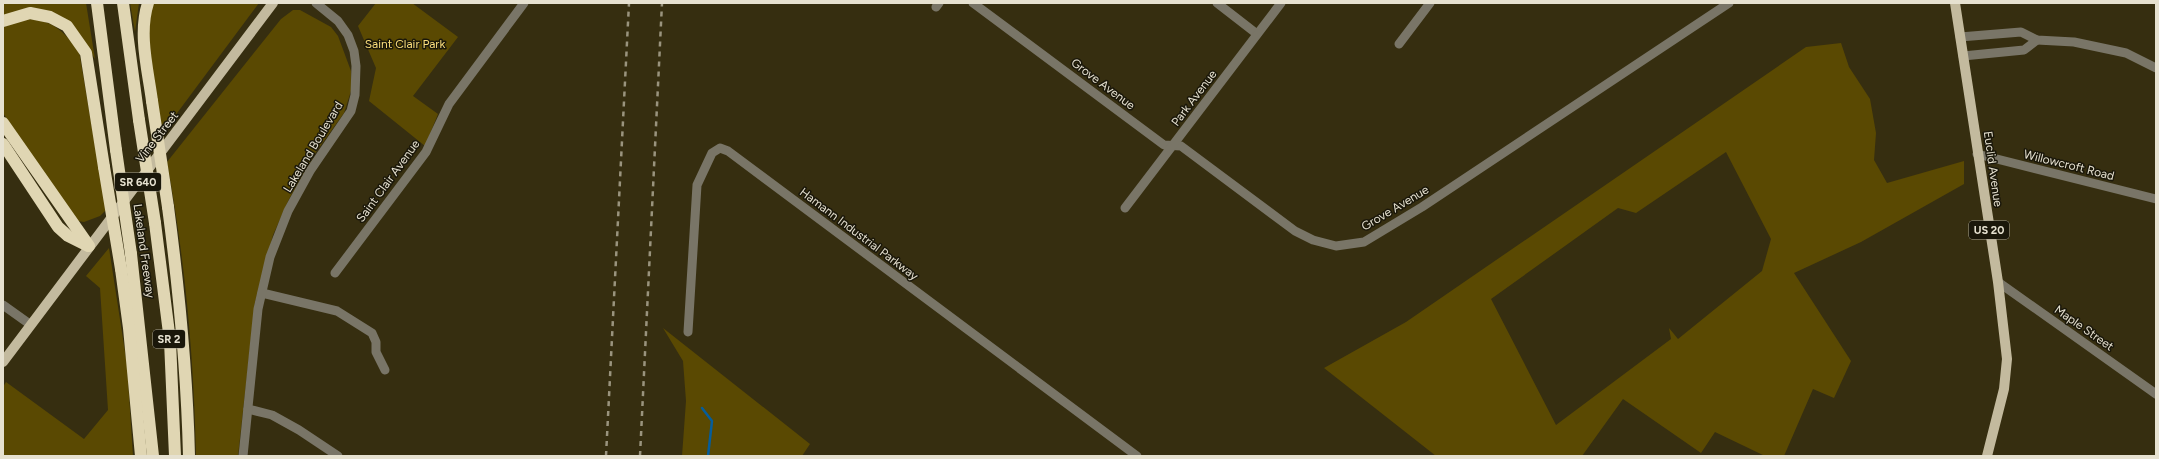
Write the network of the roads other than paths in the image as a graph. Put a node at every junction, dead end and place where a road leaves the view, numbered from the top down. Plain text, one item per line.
1 (97, 3) edge
2 (123, 3) edge
3 (148, 3) edge
4 (273, 3) edge
5 (316, 3) edge
6 (973, 3) edge
7 (1217, 3) edge
8 (1281, 3) edge
9 (1430, 3) edge
10 (1729, 3) edge
11 (1955, 3) edge
12 (522, 4) edge
13 (3, 21) edge
14 (1257, 34) junction
15 (1960, 37) junction
16 (2037, 40) junction
17 (1399, 44) dead end
18 (1963, 56) junction
19 (2156, 68) edge
20 (3, 123) edge
21 (3, 144) edge
22 (1172, 146) junction
23 (1977, 154) junction
24 (2156, 198) edge
25 (1125, 208) dead end
26 (89, 246) junction
27 (335, 273) dead end
28 (1998, 282) junction
29 (262, 293) junction
30 (3, 305) edge
31 (31, 325) junction
32 (688, 332) dead end
33 (3, 362) edge
34 (385, 370) dead end
35 (2156, 394) edge
36 (248, 409) junction
37 (141, 456) edge
38 (153, 456) edge
39 (175, 456) edge
40 (189, 456) edge
41 (243, 456) edge
42 (338, 456) edge
43 (1137, 456) edge
44 (1988, 456) edge

1 - 38 highway, Lakeland Freeway / SR 2, bridge
2 - 39 highway, Lakeland Freeway / SR 2, bridge
3 - 40 highway, bridge
4 - 26 main road, Vine Street / SR 640
5 - 29 street, Lakeland Boulevard
6 - 22 street, Grove Avenue
7 - 14 street
8 - 14 street, Park Avenue
9 - 17 street
10 - 22 street, Grove Avenue
11 - 15 main road, Euclid Avenue / US 20
12 - 27 street, Saint Clair Avenue
13 - 37 highway, bridge
14 - 22 street, Park Avenue
15 - 16 street
15 - 18 main road, Euclid Avenue / US 20
16 - 18 street
16 - 19 street
18 - 23 main road, Euclid Avenue / US 20
20 - 26 highway
21 - 26 highway
22 - 25 street, Park Avenue
23 - 24 street, Willowcroft Road
23 - 28 main road, Euclid Avenue / US 20
26 - 31 main road, Vine Street / SR 640
28 - 35 street, Maple Street
28 - 44 main road, Euclid Avenue / US 20
29 - 34 street
29 - 36 street, Lakeland Boulevard
30 - 31 street
31 - 33 main road, Vine Street / SR 640
32 - 43 street, Hamann Industrial Parkway
36 - 41 street, Lakeland Boulevard
36 - 42 street

